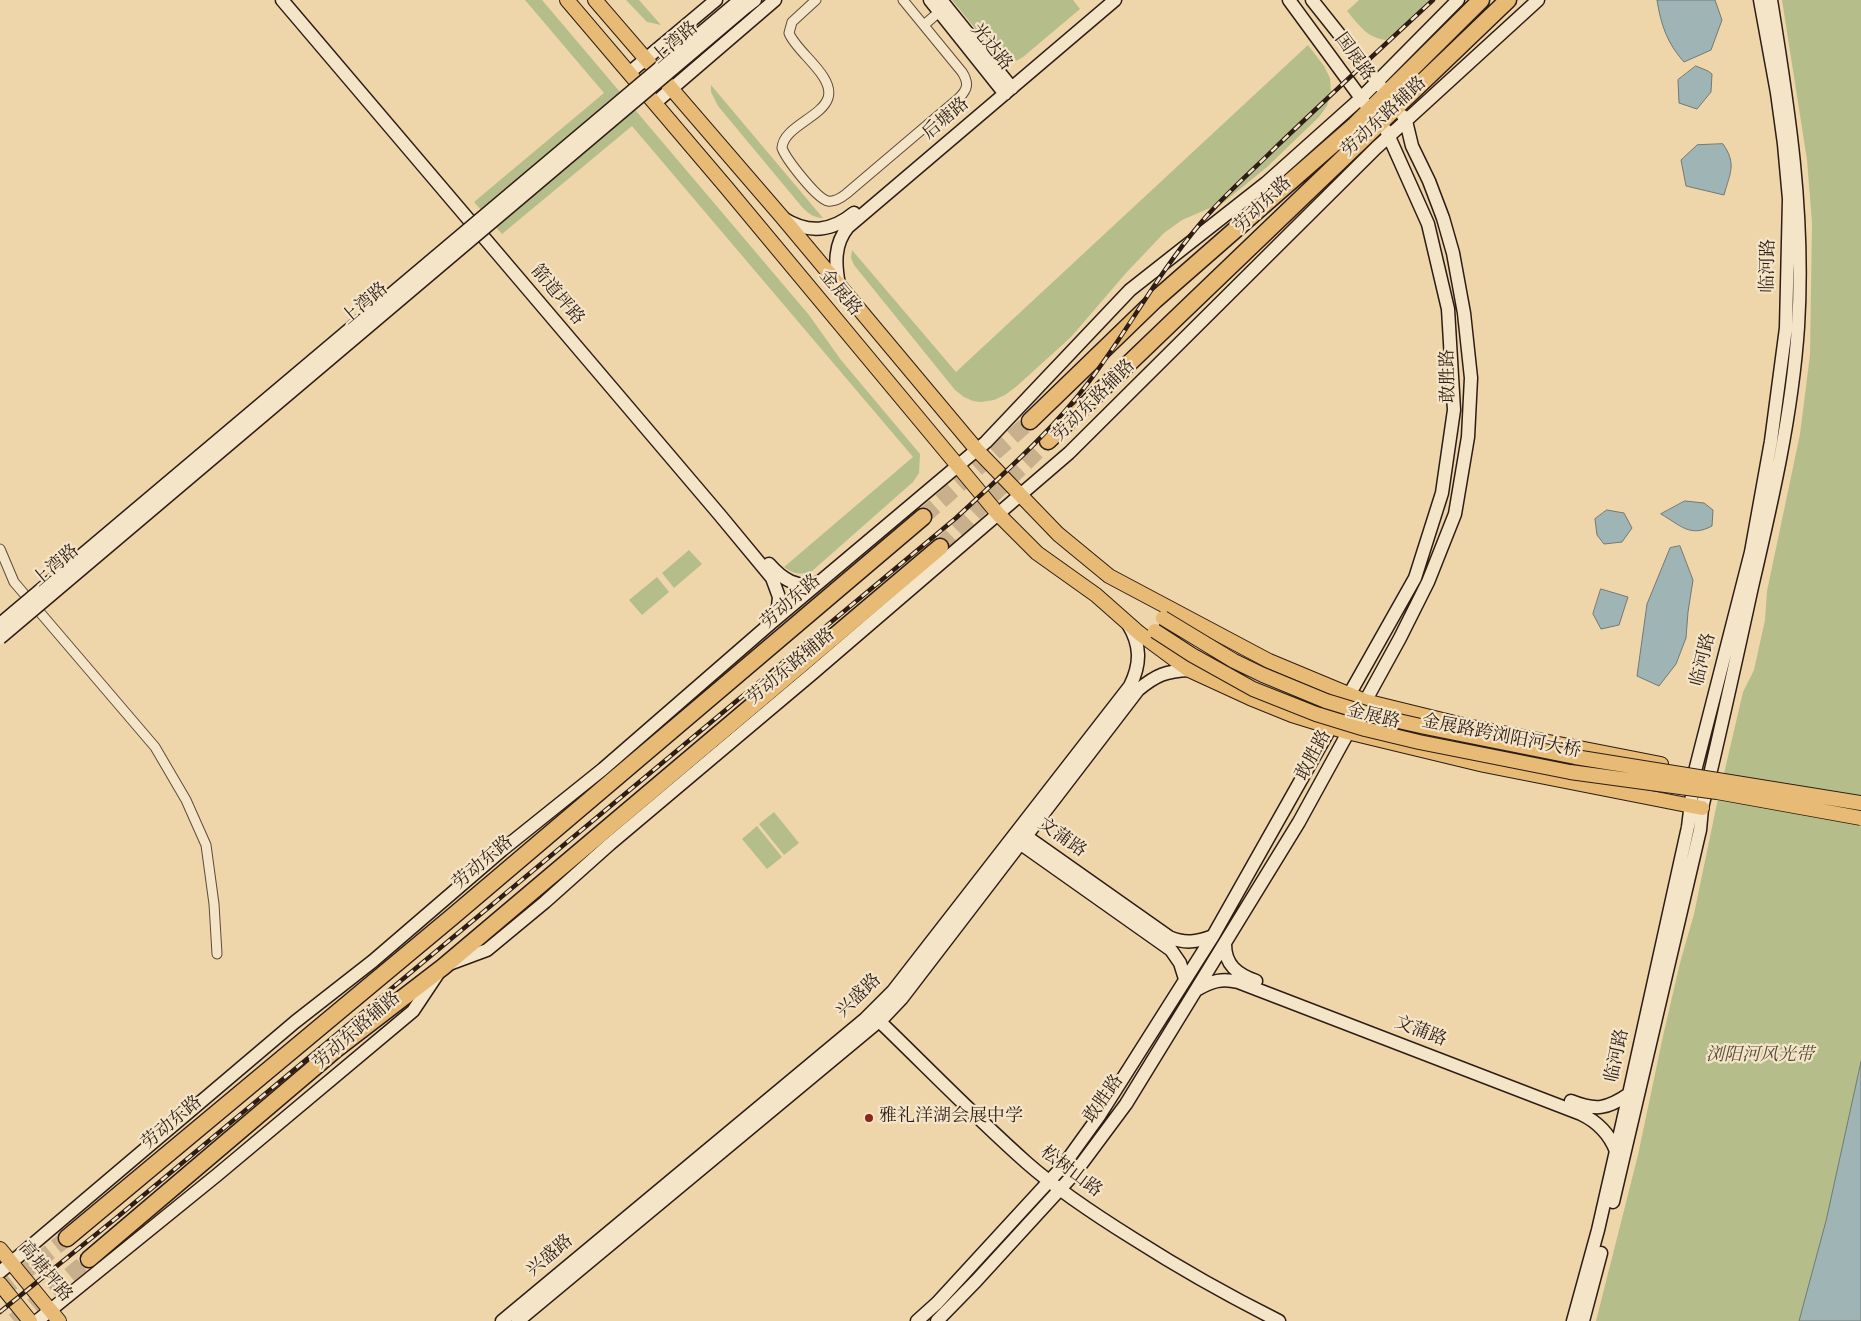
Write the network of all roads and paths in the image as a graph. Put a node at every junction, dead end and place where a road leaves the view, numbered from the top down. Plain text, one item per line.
1 (282, 0) edge
2 (292, 0) edge
3 (567, 0) edge
4 (595, 0) edge
5 (716, 0) edge
6 (775, 0) edge
7 (816, 0) edge
8 (904, 0) edge
9 (930, 0) edge
10 (1103, 0) edge
11 (1115, 0) edge
12 (1289, 0) edge
13 (1312, 0) edge
14 (1458, 0) edge
15 (1508, 0) edge
16 (1538, 0) edge
17 (1760, 0) edge
18 (1771, 0) edge
19 (745, 2) edge
20 (1478, 3) edge
21 (940, 6) edge
22 (924, 25) junction
23 (646, 59) junction
24 (629, 73) junction
25 (671, 88) junction
26 (1006, 88) junction
27 (1382, 88) junction
28 (654, 102) junction
29 (1401, 115) junction
30 (1375, 117) junction
31 (782, 217) junction
32 (839, 285) junction
33 (1030, 421) tunnel mouth
34 (1048, 441) tunnel mouth
35 (977, 450) junction
36 (957, 467) junction
37 (1020, 496) junction
38 (998, 514) junction
39 (923, 517) tunnel mouth
40 (940, 548) tunnel mouth
41 (0, 549) edge
42 (1109, 576) junction
43 (819, 582) junction
44 (1096, 595) junction
45 (1163, 618) joint
46 (1127, 622) junction
47 (771, 623) junction
48 (0, 624) edge
49 (1155, 631) joint
50 (0, 638) edge
51 (1189, 670) junction
52 (1350, 693) junction
53 (1365, 700) junction
54 (1332, 727) junction
55 (1347, 732) junction
56 (1695, 771) junction
57 (1711, 773) junction
58 (1861, 802) edge
59 (1696, 806) junction
60 (1861, 818) edge
61 (1019, 837) junction
62 (452, 917) junction
63 (1212, 936) junction
64 (1225, 944) junction
65 (217, 954) dead end
66 (373, 961) junction
67 (443, 967) junction
68 (1185, 979) junction
69 (1198, 989) junction
70 (872, 1020) junction
71 (1629, 1094) junction
72 (1616, 1151) junction
73 (1047, 1183) junction
74 (1057, 1192) junction
75 (67, 1238) tunnel mouth
76 (0, 1249) edge
77 (89, 1259) tunnel mouth
78 (12, 1263) junction
79 (0, 1272) edge
80 (0, 1284) edge
81 (524, 1315) edge
82 (55, 1316) edge
83 (1272, 1320) edge
84 (30, 1321) edge
85 (37, 1321) edge
86 (502, 1321) edge
87 (917, 1321) edge
88 (937, 1321) edge
89 (1573, 1321) edge
90 (1583, 1321) edge

1 - 47 main road, 箭道坪路
2 - 43 main road, 箭道坪路
3 - 24 main road, 金展路
4 - 23 main road, 金展路
5 - 23 main road, 上湾路
6 - 25 main road, 上湾路
7 - 22 street
8 - 22 street
9 - 21 main road, 光达路
10 - 26 main road, 后塘路
11 - 26 main road, 后塘路
12 - 30 main road, 国展路
13 - 27 main road, 国展路
14 - 27 main road, 劳动东路辅路
15 - 29 highway, 劳动东路
16 - 29 main road, 劳动东路辅路
17 - 56 main road, 临河路
18 - 57 main road, 临河路
19 - 48 main road, 上湾路, bridge
19 - 50 main road, 上湾路, bridge
20 - 27 highway, 劳动东路
21 - 22 street
21 - 26 main road, 光达路
23 - 24 main road, 上湾路
23 - 25 main road, 金展路
24 - 28 main road, 金展路
25 - 28 main road, 上湾路
25 - 31 main road, 金展路
26 - 31 main road, 后塘路
26 - 32 main road, 后塘路
27 - 29 main road, 国展路
27 - 30 highway, 劳动东路
28 - 36 main road, 金展路
29 - 30 highway, 劳动东路
29 - 53 main road, 敢胜路
30 - 33 highway, 劳动东路
30 - 34 highway, 劳动东路
30 - 35 main road, 劳动东路辅路
30 - 37 main road, 劳动东路辅路
30 - 52 main road, 敢胜路
31 - 32 main road, 金展路
32 - 35 main road, 金展路
35 - 36 main road, 劳动东路辅路
35 - 37 main road, 金展路
36 - 38 main road, 金展路
36 - 43 main road, 劳动东路辅路
37 - 38 main road, 劳动东路辅路
37 - 42 main road, 金展路
38 - 44 main road, 金展路
38 - 67 main road, 劳动东路辅路
39 - 62 highway, 劳动东路
40 - 67 highway
41 - 65 street
42 - 45 main road, 金展路
42 - 52 main road, 金展路
43 - 47 main road, 劳动东路辅路
44 - 46 main road, 金展路
44 - 49 main road, 金展路
45 - 58 main road, 金展路跨浏阳河大桥, bridge
46 - 51 main road, 金展路
46 - 61 main road, 兴盛路
47 - 66 main road, 劳动东路辅路
49 - 60 main road, 金展路跨浏阳河大桥, bridge
51 - 54 main road, 金展路
51 - 61 main road, 兴盛路
52 - 53 main road, 金展路
52 - 54 main road, 敢胜路
53 - 55 main road, 敢胜路
53 - 56 main road, 金展路
54 - 55 main road, 金展路
54 - 63 main road, 敢胜路
55 - 59 main road, 金展路
55 - 64 main road, 敢胜路
56 - 57 main road, 金展路
56 - 59 main road, 临河路
57 - 59 main road, 临河路
59 - 71 main road, 临河路
59 - 90 main road, 临河路
61 - 63 main road, 文蒲路
61 - 68 main road, 文蒲路
61 - 70 main road, 兴盛路
62 - 66 main road
62 - 75 highway, 劳动东路
63 - 68 main road, 敢胜路
64 - 69 main road, 敢胜路
64 - 71 main road, 文蒲路
66 - 78 main road, 劳动东路辅路
67 - 77 highway
67 - 82 main road, 劳动东路辅路
68 - 73 main road, 敢胜路
69 - 72 main road, 文蒲路
69 - 74 main road, 敢胜路
70 - 73 main road, 松树山路
70 - 81 main road, 兴盛路
71 - 72 main road, 临河路
72 - 89 main road, 临河路
73 - 74 main road, 松树山路
73 - 87 main road, 敢胜路
74 - 83 main road, 松树山路
74 - 88 main road, 敢胜路
76 - 78 main road, 高塘坪路
78 - 79 main road, 劳动东路辅路
78 - 82 main road, 高塘坪路
80 - 84 main road
81 - 86 main road, 兴盛路
82 - 85 main road, 劳动东路辅路

